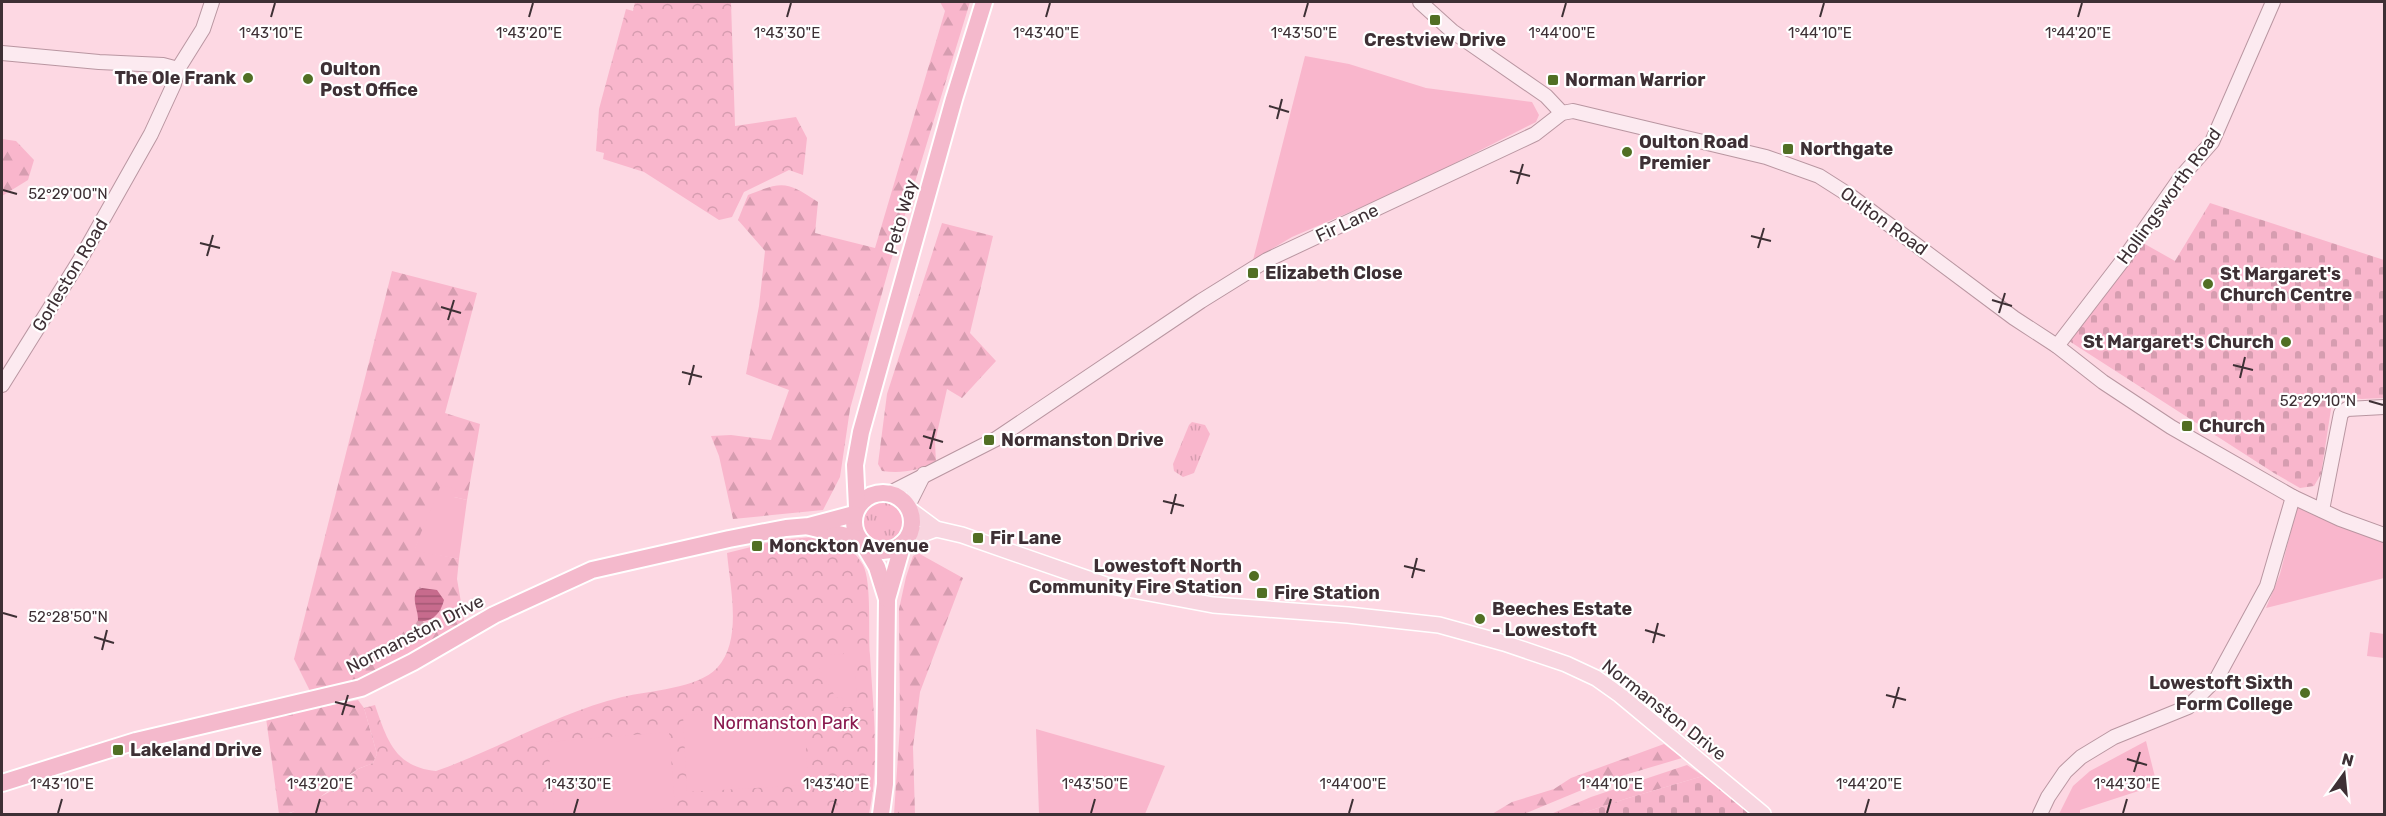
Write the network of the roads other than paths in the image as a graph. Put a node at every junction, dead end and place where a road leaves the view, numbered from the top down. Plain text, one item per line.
1 (212, 2) edge
2 (984, 2) edge
3 (1420, 2) edge
4 (2273, 2) edge
5 (2, 53) edge
6 (178, 69) junction
7 (1562, 113) junction
8 (2057, 346) junction
9 (2, 385) edge
10 (2385, 407) edge
11 (859, 444) junction
12 (924, 474) junction
13 (885, 493) junction
14 (2293, 497) junction
15 (909, 508) junction
16 (2322, 510) junction
17 (855, 511) junction
18 (809, 526) junction
19 (936, 529) junction
20 (2385, 535) edge
21 (862, 542) junction
22 (905, 542) junction
23 (887, 599) junction
24 (2, 783) edge
25 (881, 814) edge
26 (1763, 814) edge
27 (2040, 814) edge

1 - 6 street, Gorleston Road
2 - 11 highway, Peto Way
3 - 7 street
4 - 8 street, Hollingsworth Road
5 - 6 street
6 - 9 street, Gorleston Road
7 - 8 street, Oulton Road
7 - 12 street, Fir Lane
8 - 14 street, Oulton Road
10 - 16 street
11 - 13 highway, Peto Way
11 - 17 highway, Peto Way
12 - 13 street, Fir Lane
12 - 15 street
13 - 15 highway
13 - 17 highway
14 - 16 street, Oulton Road
14 - 27 street
15 - 19 main road, Normanston Drive
15 - 22 highway
16 - 20 street, Oulton Road
17 - 18 highway, Normanston Drive
17 - 21 highway
18 - 21 highway, Normanston Drive
18 - 24 highway, Normanston Drive
19 - 22 main road
19 - 26 main road, Normanston Drive
21 - 22 highway
21 - 23 highway
22 - 23 highway
23 - 25 highway

